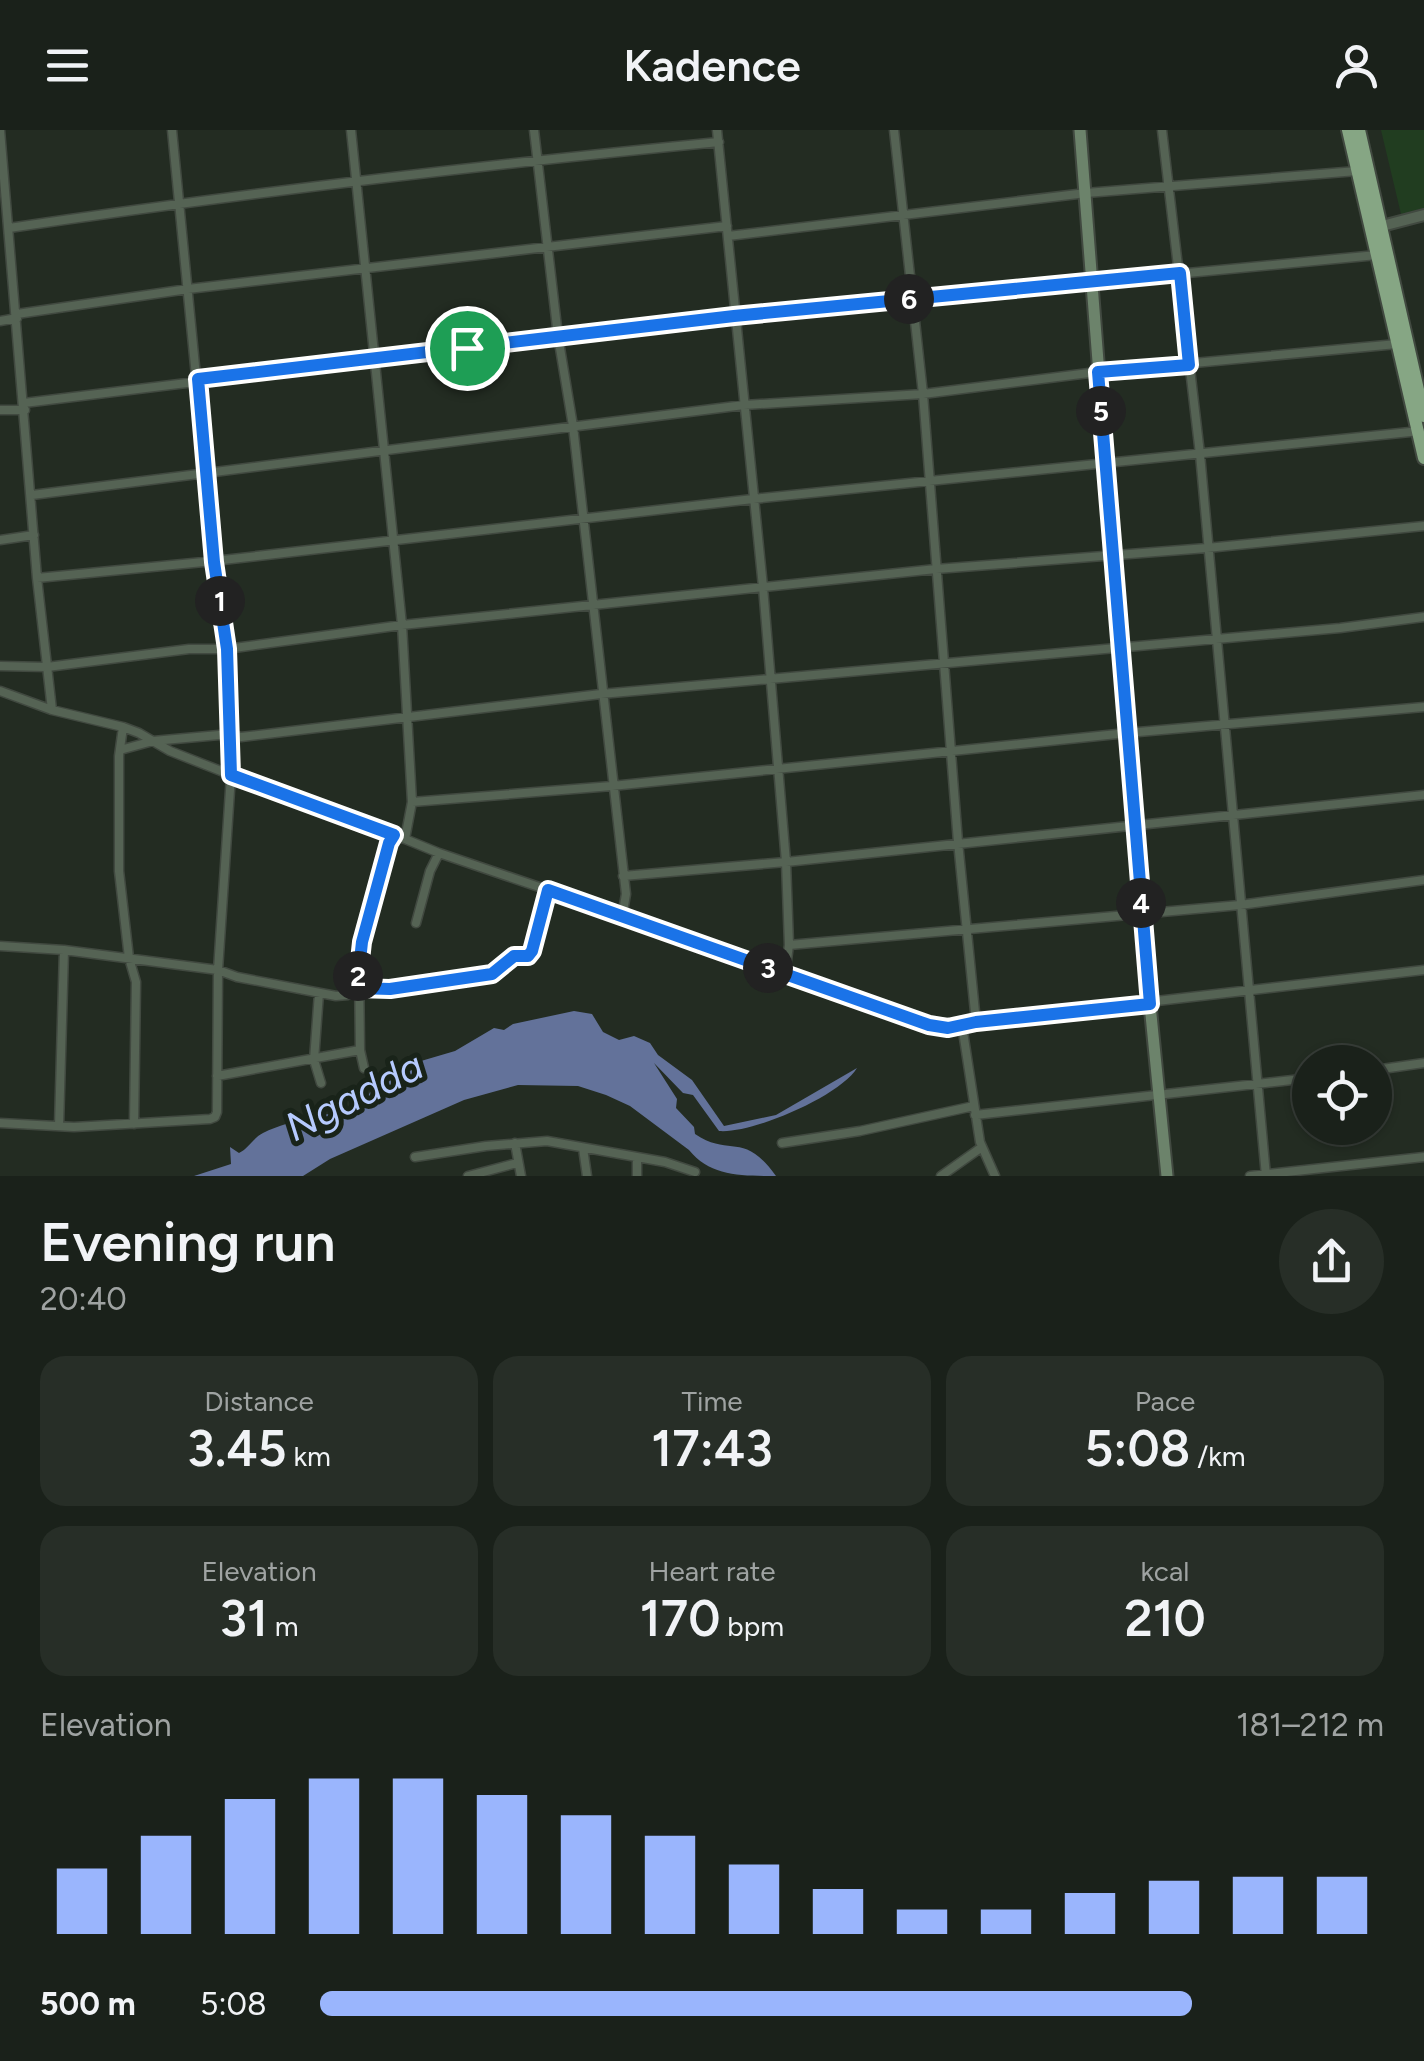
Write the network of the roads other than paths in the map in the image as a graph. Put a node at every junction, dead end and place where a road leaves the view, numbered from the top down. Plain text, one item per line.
1 (0, 130) edge
2 (172, 130) edge
3 (351, 130) edge
4 (534, 130) edge
5 (717, 130) edge
6 (894, 130) edge
7 (1080, 130) edge
8 (1162, 130) edge
9 (1348, 130) edge
10 (1359, 130) edge
11 (719, 142) junction
12 (537, 159) junction
13 (1358, 171) junction
14 (356, 183) junction
15 (1171, 188) junction
16 (1086, 192) junction
17 (181, 203) junction
18 (900, 214) junction
19 (1424, 215) edge
20 (1382, 226) junction
21 (9, 228) junction
22 (727, 231) junction
23 (547, 246) junction
24 (1377, 255) junction
25 (366, 270) junction
26 (1180, 273) junction
27 (13, 275) junction
28 (0, 278) edge
29 (1091, 284) junction
30 (188, 289) junction
31 (912, 299) junction
32 (17, 316) junction
33 (734, 316) junction
34 (0, 322) edge
35 (558, 336) junction
36 (1396, 344) junction
37 (1417, 348) edge
38 (376, 359) junction
39 (1189, 365) junction
40 (1098, 372) junction
41 (198, 379) junction
42 (922, 394) junction
43 (24, 406) junction
44 (744, 406) junction
45 (0, 410) edge
46 (1424, 416) edge
47 (573, 426) junction
48 (1420, 431) edge
49 (386, 452) junction
50 (1200, 454) junction
51 (1424, 458) edge
52 (1106, 464) junction
53 (205, 471) junction
54 (929, 482) junction
55 (32, 495) junction
56 (753, 498) junction
57 (583, 519) junction
58 (1424, 526) edge
59 (34, 535) junction
60 (394, 538) junction
61 (0, 540) edge
62 (1207, 548) junction
63 (1113, 555) junction
64 (214, 562) junction
65 (936, 569) junction
66 (37, 578) junction
67 (763, 586) junction
68 (591, 604) junction
69 (1424, 617) edge
70 (402, 624) junction
71 (1216, 638) junction
72 (1120, 647) junction
73 (227, 649) junction
74 (945, 664) junction
75 (0, 666) edge
76 (47, 667) junction
77 (770, 677) junction
78 (0, 691) edge
79 (601, 694) junction
80 (1424, 707) edge
81 (52, 710) junction
82 (408, 718) junction
83 (1225, 724) junction
84 (123, 727) junction
85 (1126, 733) junction
86 (230, 734) junction
87 (153, 741) junction
88 (120, 750) junction
89 (951, 751) junction
90 (778, 767) junction
91 (231, 775) junction
92 (612, 786) junction
93 (1424, 795) edge
94 (412, 802) junction
95 (1232, 815) junction
96 (1136, 824) junction
97 (394, 835) junction
98 (404, 839) junction
99 (958, 842) junction
100 (439, 853) junction
101 (786, 862) junction
102 (623, 876) junction
103 (1424, 880) edge
104 (548, 890) junction
105 (1240, 905) junction
106 (1142, 914) junction
107 (622, 917) junction
108 (416, 923) dead end
109 (967, 927) junction
110 (789, 944) junction
111 (0, 946) edge
112 (64, 950) junction
113 (129, 958) junction
114 (218, 970) junction
115 (1424, 970) edge
116 (786, 975) junction
117 (357, 988) junction
118 (1249, 992) junction
119 (319, 993) junction
120 (1150, 1004) junction
121 (976, 1022) junction
122 (962, 1024) junction
123 (360, 1050) junction
124 (314, 1060) junction
125 (1424, 1063) edge
126 (364, 1068) dead end
127 (1392, 1068) edge
128 (217, 1076) junction
129 (1292, 1080) edge
130 (321, 1083) dead end
131 (1258, 1085) junction
132 (1159, 1095) junction
133 (975, 1110) junction
134 (0, 1123) edge
135 (134, 1124) junction
136 (59, 1126) junction
137 (515, 1143) junction
138 (782, 1143) dead end
139 (982, 1147) junction
140 (582, 1148) junction
141 (416, 1157) dead end
142 (1424, 1157) edge
143 (637, 1158) junction
144 (517, 1163) junction
145 (695, 1172) dead end
146 (1266, 1175) edge
147 (468, 1176) edge
148 (521, 1176) edge
149 (587, 1176) edge
150 (637, 1176) edge
151 (941, 1176) edge
152 (995, 1176) edge
153 (1168, 1176) edge
154 (1250, 1176) edge

1 - 21 street
2 - 17 street
3 - 14 street
4 - 12 street
5 - 11 street
6 - 18 street
7 - 16 main road
8 - 15 street
9 - 13 highway
10 - 20 highway
11 - 12 street
11 - 22 street
12 - 14 street
12 - 23 street
13 - 15 street
13 - 24 highway
14 - 17 street
14 - 25 street
15 - 16 street
15 - 26 street
16 - 18 street
16 - 29 main road
17 - 21 street
17 - 30 street
18 - 22 street
18 - 31 street
19 - 20 street
20 - 37 highway
21 - 27 street
22 - 23 street
22 - 33 street
23 - 25 street
23 - 35 street
24 - 26 street
24 - 36 highway
25 - 30 street
25 - 38 street
26 - 29 street
26 - 39 street
27 - 28 street
27 - 32 street
29 - 31 street
29 - 40 main road
30 - 32 street
30 - 41 street
31 - 33 street
31 - 42 street
32 - 34 street
32 - 43 street
33 - 35 street
33 - 44 street
35 - 38 street
35 - 47 street
36 - 39 street
36 - 48 highway
37 - 46 highway
38 - 41 street
38 - 49 street
39 - 40 street
39 - 50 street
40 - 42 street
40 - 52 main road
41 - 43 street
41 - 53 street
42 - 44 street
42 - 54 street
43 - 45 street
43 - 55 street
44 - 47 street
44 - 56 street
47 - 49 street
47 - 57 street
48 - 50 street
48 - 51 highway
49 - 53 street
49 - 60 street
50 - 52 street
50 - 62 street
52 - 54 street
52 - 63 main road
53 - 55 street
53 - 64 street
54 - 56 street
54 - 65 street
55 - 59 street
56 - 57 street
56 - 67 street
57 - 60 street
57 - 68 street
58 - 62 street
59 - 61 street
59 - 66 street
60 - 64 street
60 - 70 street
62 - 63 street
62 - 71 street
63 - 65 street
63 - 72 main road
64 - 66 street
64 - 73 street
65 - 67 street
65 - 74 street
66 - 76 street
67 - 68 street
67 - 77 street
68 - 70 street
68 - 79 street
69 - 71 street
70 - 73 street
70 - 82 street
71 - 72 street
71 - 83 street
72 - 74 street
72 - 85 main road
73 - 76 street
73 - 86 street
74 - 77 street
74 - 89 street
75 - 76 street
76 - 81 street
77 - 79 street
77 - 90 street
78 - 81 street
79 - 82 street
79 - 92 street
80 - 83 street
81 - 84 street
82 - 86 street
82 - 94 street
83 - 85 street
83 - 95 street
84 - 87 street
84 - 88 street
85 - 89 street
85 - 96 main road
86 - 87 street
86 - 91 street
87 - 88 street
87 - 91 street
88 - 113 street
89 - 90 street
89 - 99 street
90 - 92 street
90 - 101 street
91 - 97 street
91 - 114 street
92 - 94 street
92 - 102 street
93 - 95 street
94 - 98 street
95 - 96 street
95 - 105 street
96 - 99 street
96 - 106 main road
97 - 98 street
97 - 117 street
98 - 100 street
99 - 101 street
99 - 109 street
100 - 104 street
100 - 108 street
101 - 102 street
101 - 110 street
102 - 107 street
103 - 105 street
104 - 107 street
104 - 117 street
105 - 106 street
105 - 118 street
106 - 109 street
106 - 120 main road
107 - 116 street
109 - 110 street
109 - 121 street
110 - 116 street
111 - 112 street
112 - 113 street
112 - 136 street
113 - 114 street
113 - 135 street
114 - 119 street
114 - 128 street
115 - 118 street
116 - 122 street
117 - 119 street
117 - 123 street
118 - 120 street
118 - 131 street
119 - 124 street
120 - 121 street
120 - 132 main road
121 - 122 street
122 - 133 street
123 - 124 street
123 - 126 street
124 - 128 street
124 - 130 street
125 - 127 street
128 - 135 street
129 - 131 street
131 - 132 street
131 - 146 street
132 - 133 street
132 - 153 main road
133 - 138 street
133 - 139 street
134 - 136 street
135 - 136 street
137 - 140 street
137 - 141 street
137 - 144 street
139 - 151 street
139 - 152 street
140 - 143 street
140 - 149 street
142 - 146 street
143 - 145 street
143 - 150 street
144 - 147 street
144 - 148 street
146 - 154 street

